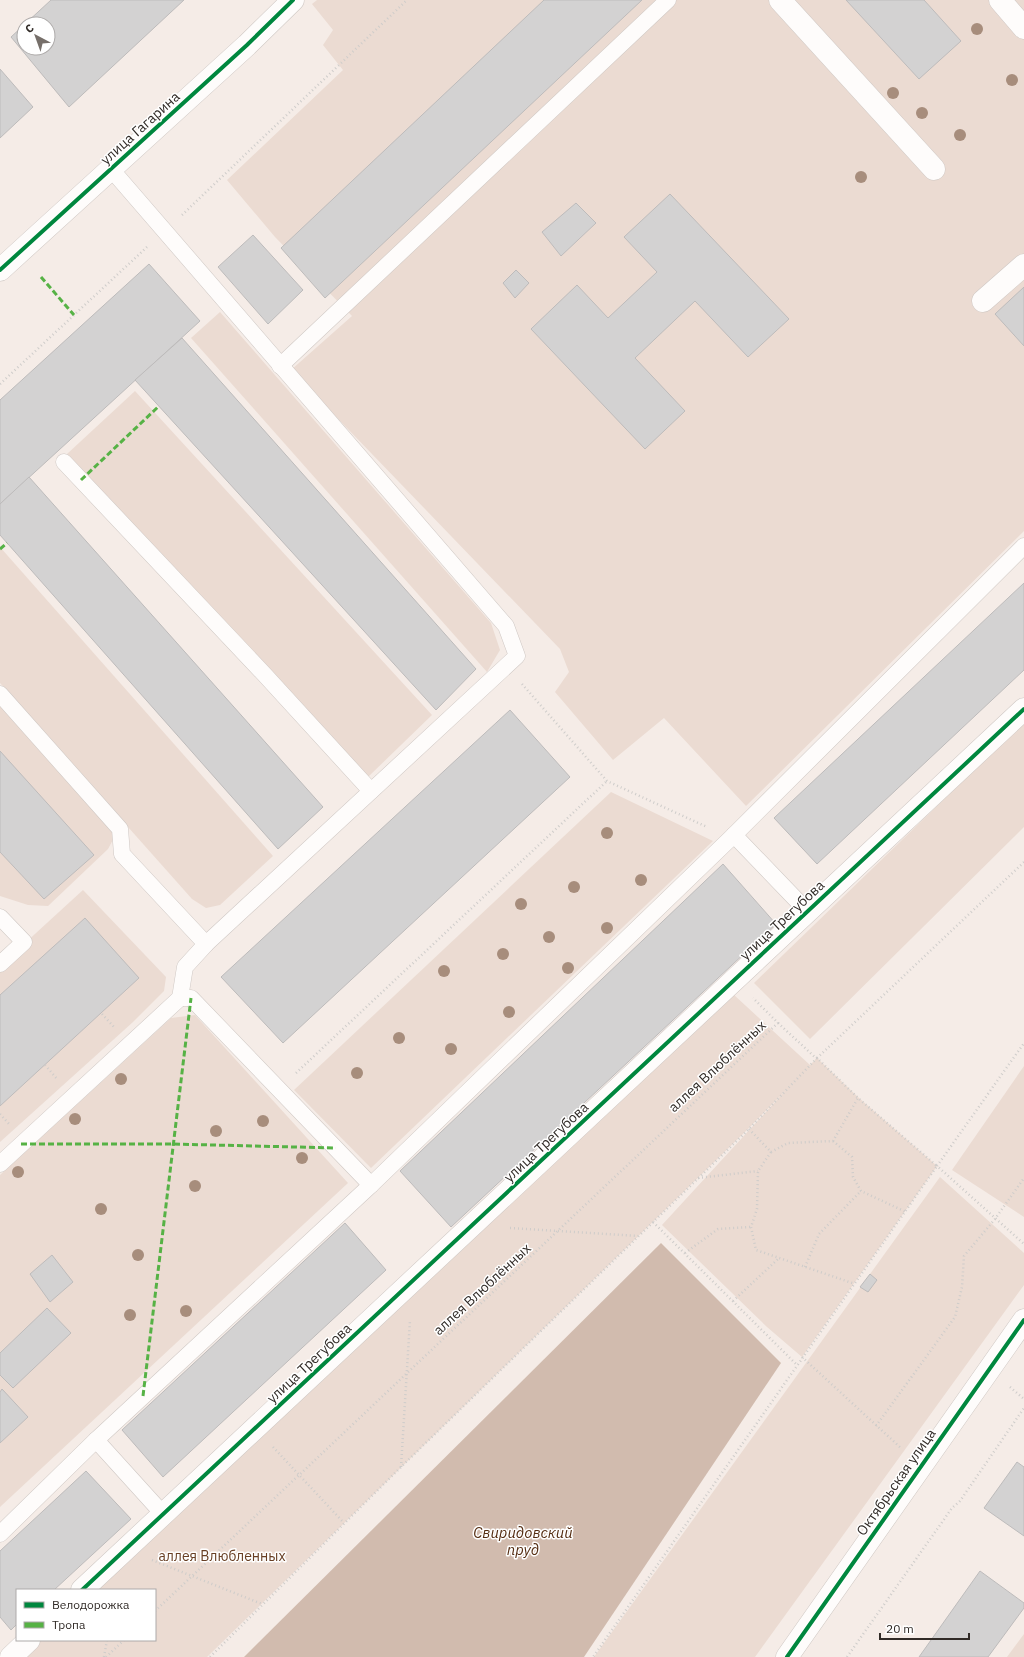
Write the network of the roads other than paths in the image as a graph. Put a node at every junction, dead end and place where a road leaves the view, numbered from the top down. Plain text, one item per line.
1 (293, 0) edge
2 (668, 0) edge
3 (780, 0) edge
4 (1000, 0) edge
5 (1024, 28) edge
6 (111, 169) junction
7 (934, 169) dead end
8 (1024, 264) edge
9 (0, 270) edge
10 (983, 301) dead end
11 (280, 366) junction
12 (64, 462) dead end
13 (1024, 546) edge
14 (0, 694) edge
15 (1024, 709) edge
16 (372, 791) junction
17 (732, 836) junction
18 (808, 912) junction
19 (0, 917) edge
20 (206, 944) junction
21 (0, 964) edge
22 (180, 998) junction
23 (0, 1164) edge
24 (371, 1185) junction
25 (1024, 1320) edge
26 (96, 1440) junction
27 (163, 1514) junction
28 (0, 1534) edge
29 (83, 1589) edge
30 (28, 1641) edge
31 (11, 1657) edge
32 (787, 1657) edge

1 - 6 street, улица Гагарина
2 - 11 lane
3 - 7 street
4 - 5 street
6 - 9 street, улица Гагарина
6 - 11 lane
8 - 10 street
11 - 16 lane
12 - 16 lane
13 - 17 lane
14 - 20 lane
15 - 18 street, улица Трегубова
16 - 20 lane
17 - 18 lane
17 - 24 lane
18 - 27 street, улица Трегубова
19 - 21 lane
20 - 22 lane
22 - 23 lane
22 - 24 lane
24 - 26 lane
25 - 32 street, Октябрьская улица
26 - 27 lane
26 - 28 lane
27 - 29 street, улица Трегубова
30 - 31 street

